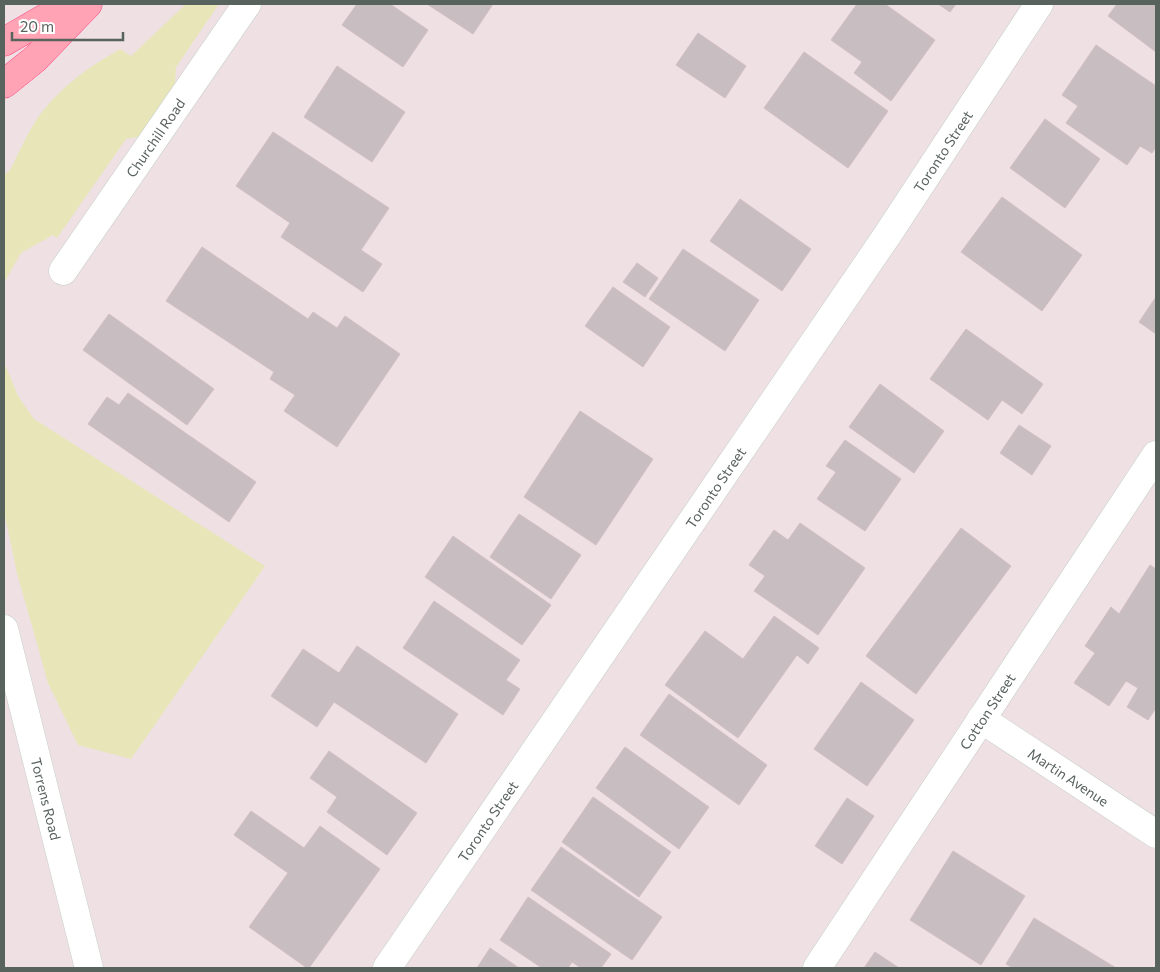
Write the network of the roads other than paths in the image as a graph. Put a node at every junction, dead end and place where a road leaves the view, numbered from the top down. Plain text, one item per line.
1 (69, 4) edge
2 (88, 4) edge
3 (247, 4) edge
4 (1039, 4) edge
5 (4, 42) edge
6 (4, 84) edge
7 (63, 271) dead end
8 (1156, 454) edge
9 (4, 629) edge
10 (981, 719) junction
11 (1156, 834) edge
12 (89, 968) edge
13 (387, 968) edge
14 (817, 968) edge

1 - 5 main road
2 - 6 main road
3 - 7 street, Churchill Road
4 - 13 street, Toronto Street
8 - 10 street, Cotton Street
9 - 12 street, Torrens Road
10 - 11 street, Martin Avenue
10 - 14 street, Cotton Street

